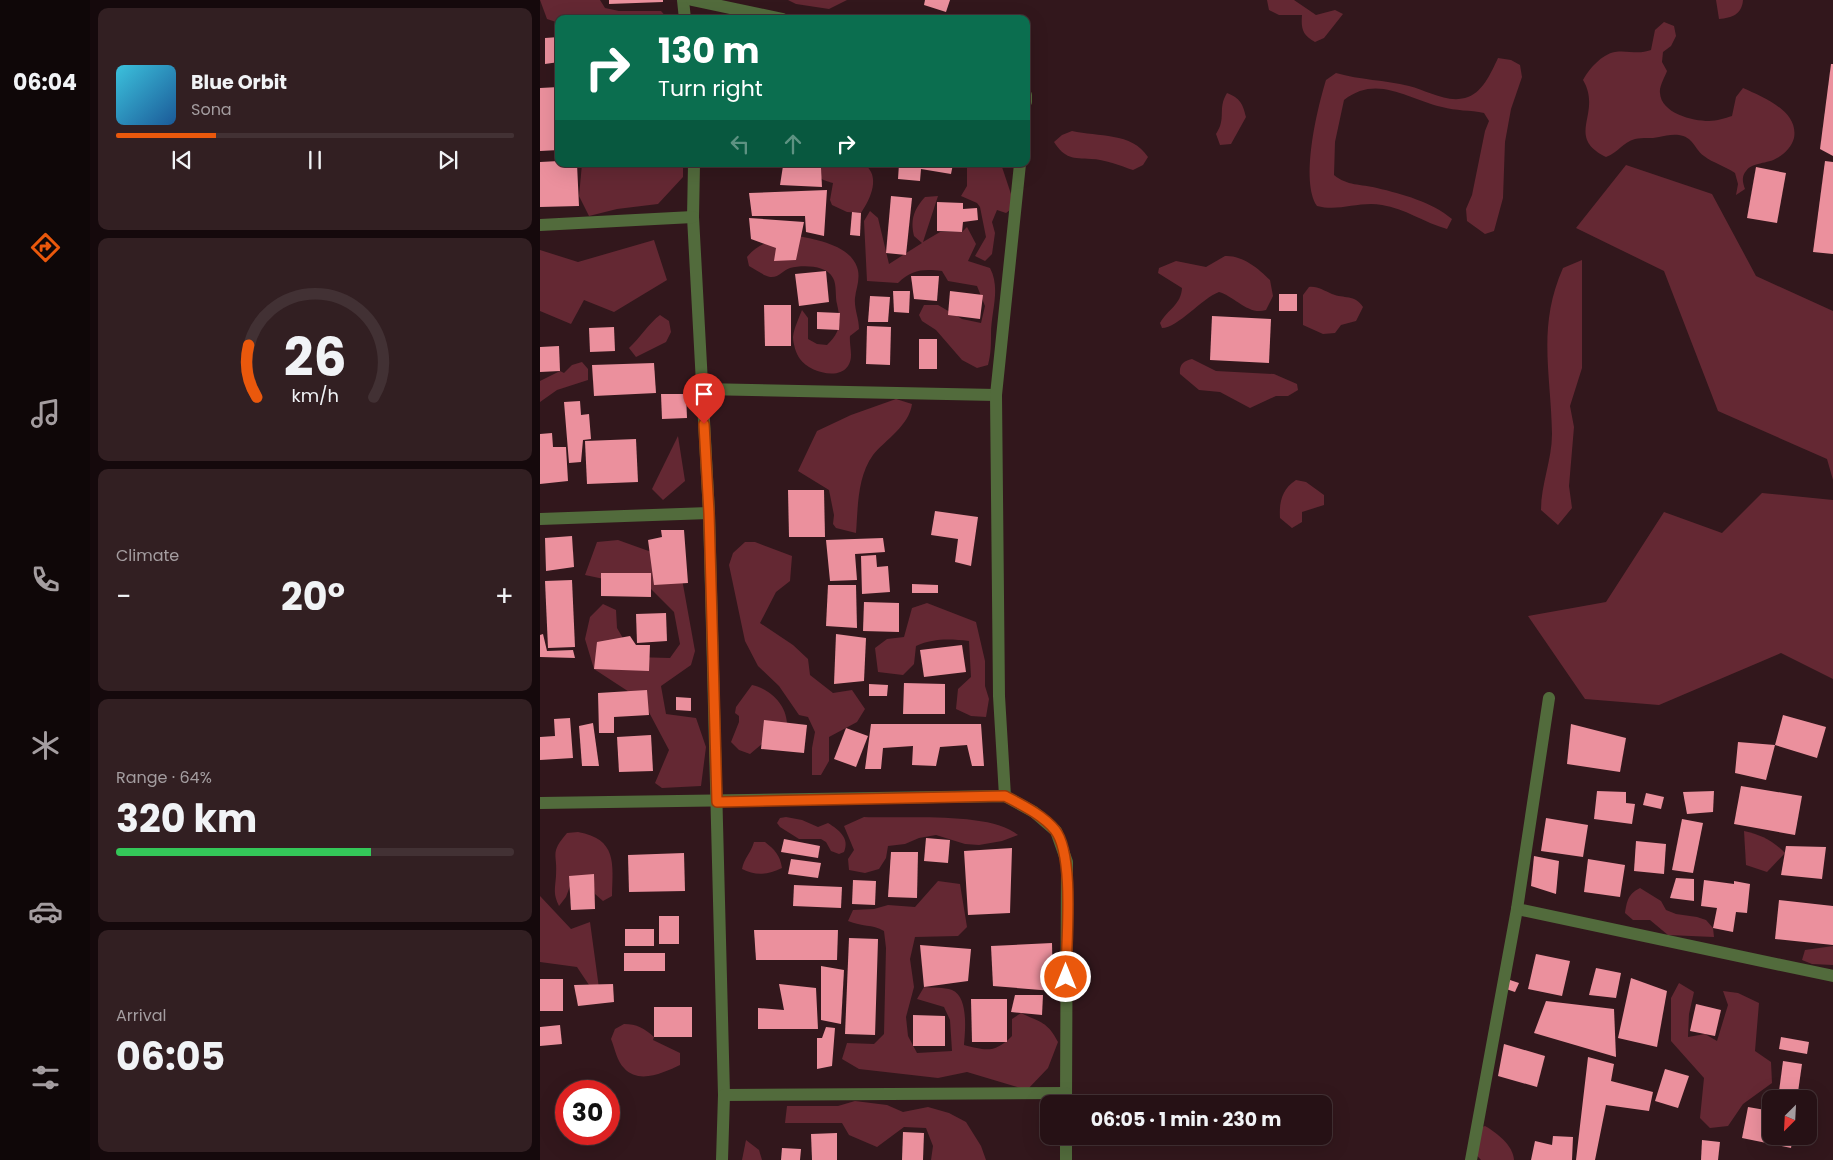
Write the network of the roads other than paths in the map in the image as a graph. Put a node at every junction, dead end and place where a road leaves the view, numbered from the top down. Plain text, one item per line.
1 (683, 0) edge
2 (692, 0) edge
3 (718, 8) edge
4 (685, 15) edge
5 (759, 15) edge
6 (694, 167) edge
7 (1020, 167) edge
8 (693, 217) junction
9 (540, 225) edge
10 (702, 388) junction
11 (996, 395) junction
12 (709, 513) junction
13 (540, 519) edge
14 (1549, 698) dead end
15 (1005, 796) junction
16 (717, 802) junction
17 (540, 803) edge
18 (1517, 909) junction
19 (1833, 976) edge
20 (724, 1095) junction
21 (1066, 1095) edge
22 (1040, 1098) edge
23 (1066, 1145) edge
24 (722, 1160) edge
25 (1066, 1160) edge
26 (1471, 1160) edge

1 - 4 street
2 - 3 street
3 - 5 street
6 - 8 street
7 - 11 street
8 - 9 street
8 - 10 street
10 - 11 street
10 - 12 street
11 - 15 street
12 - 13 street
12 - 16 street
14 - 18 street
15 - 16 street
15 - 21 street
16 - 17 street
16 - 20 street
18 - 19 street
18 - 26 street
20 - 22 street
20 - 24 street
23 - 25 street

